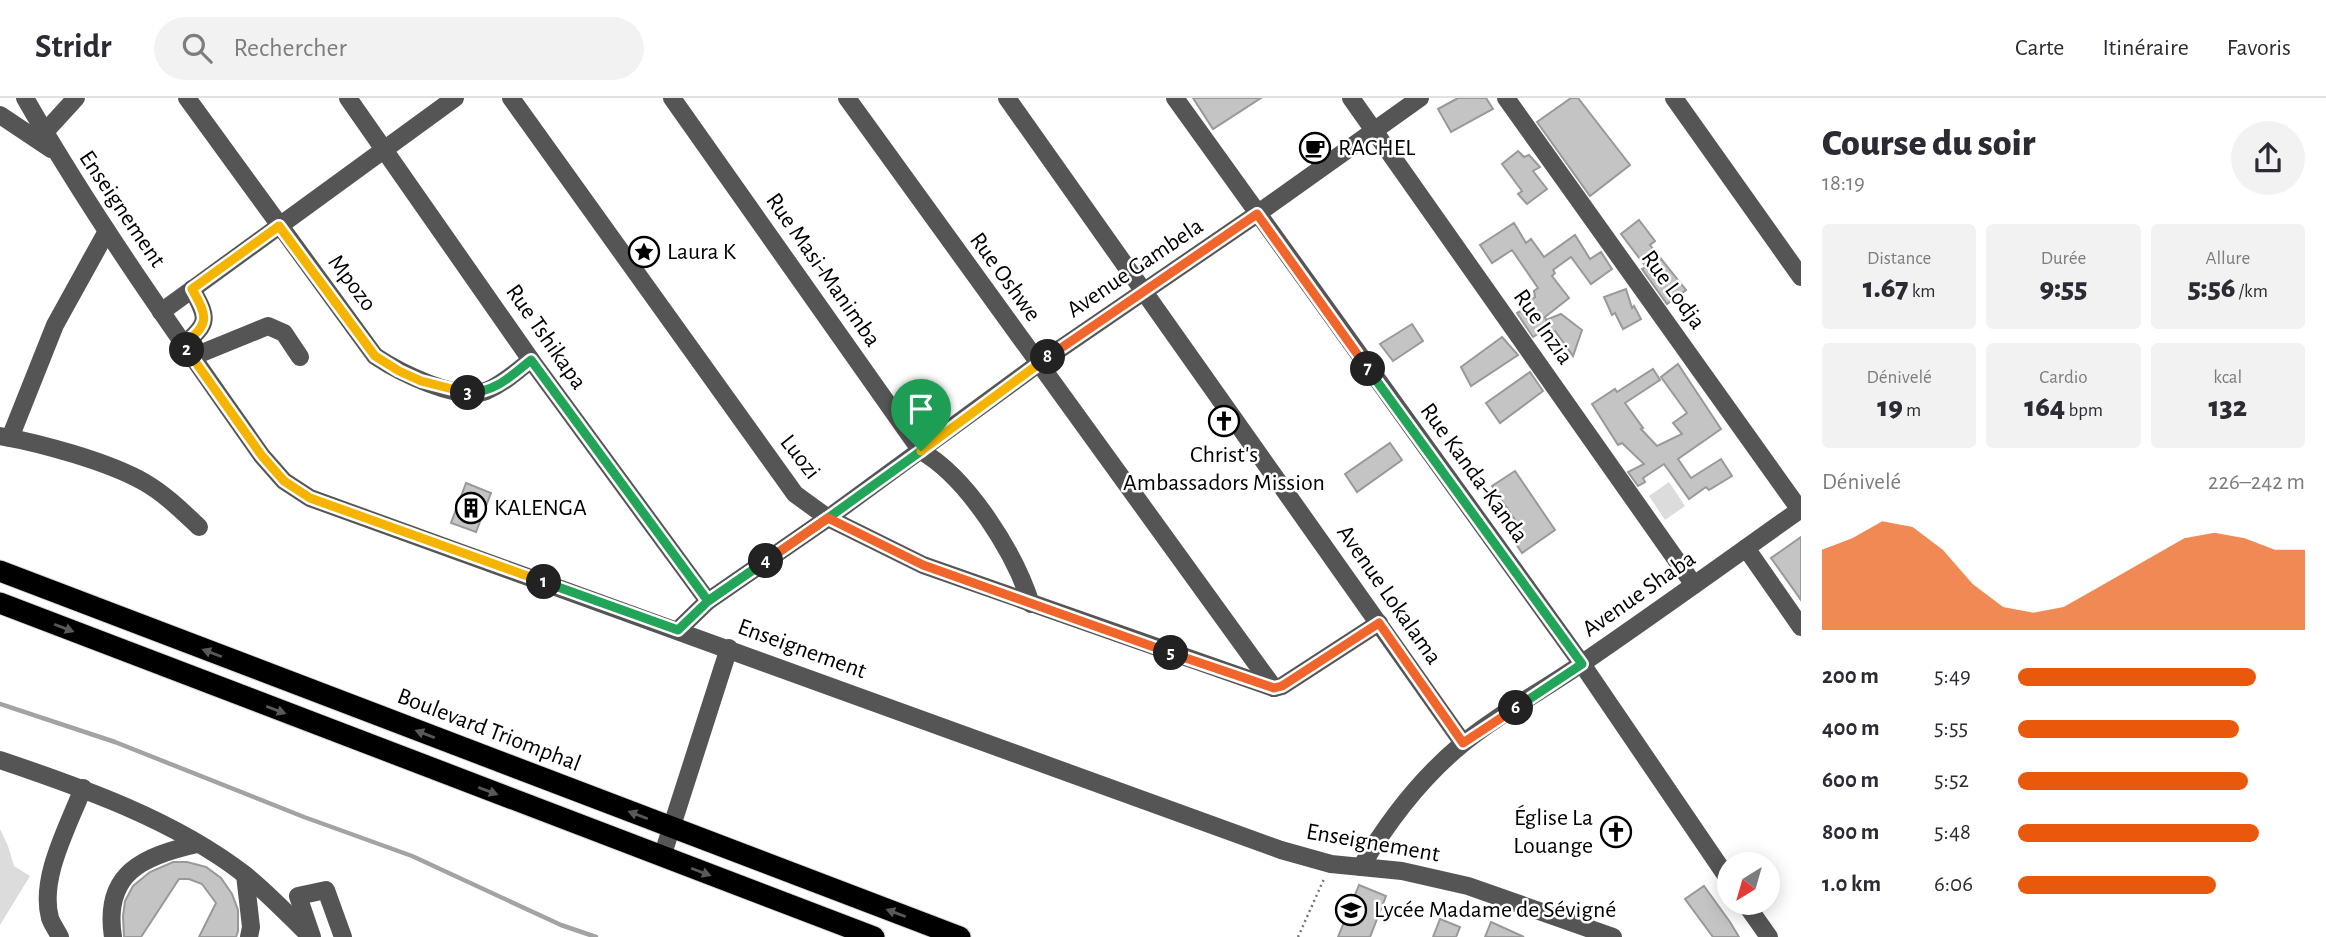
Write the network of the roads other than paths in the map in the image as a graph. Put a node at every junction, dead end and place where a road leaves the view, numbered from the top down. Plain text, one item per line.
1 (25, 98) edge
2 (187, 98) edge
3 (348, 98) edge
4 (455, 98) edge
5 (511, 98) edge
6 (672, 98) edge
7 (847, 98) edge
8 (1007, 98) edge
9 (1175, 98) edge
10 (1351, 98) edge
11 (1420, 98) edge
12 (1506, 98) edge
13 (1674, 98) edge
14 (71, 100) edge
15 (0, 115) edge
16 (1374, 130) junction
17 (44, 132) junction
18 (385, 150) junction
19 (54, 151) junction
20 (1257, 214) junction
21 (279, 226) junction
22 (107, 232) junction
23 (1801, 277) edge
24 (192, 289) junction
25 (1145, 290) junction
26 (161, 312) junction
27 (188, 351) junction
28 (300, 358) dead end
29 (531, 360) junction
30 (1038, 364) junction
31 (5, 437) edge
32 (921, 451) junction
33 (1801, 510) edge
34 (828, 518) junction
35 (199, 527) dead end
36 (1746, 548) junction
37 (0, 571) edge
38 (1694, 585) junction
39 (708, 601) junction
40 (0, 604) edge
41 (1031, 604) junction
42 (1379, 623) junction
43 (1801, 627) edge
44 (678, 630) junction
45 (729, 649) junction
46 (1582, 664) junction
47 (1274, 688) junction
48 (1463, 743) junction
49 (0, 760) edge
50 (83, 788) junction
51 (672, 828) junction
52 (197, 844) junction
53 (662, 857) junction
54 (1717, 862) edge
55 (1361, 867) junction
56 (245, 875) junction
57 (1753, 915) edge
58 (60, 937) edge
59 (113, 937) edge
60 (249, 937) edge
61 (311, 937) edge
62 (343, 937) edge
63 (874, 937) edge
64 (960, 937) edge
65 (1613, 937) edge
66 (1769, 937) edge

1 - 17 street, Enseignement
2 - 21 street, Mpozo
3 - 18 street, Rue Tshikapa
4 - 18 street
5 - 34 street, Luozi
6 - 32 street, Rue Masi-Manimba
7 - 30 street, Rue Oshwe
8 - 25 street, Avenue Lokalama
9 - 20 street, Rue Kanda-Kanda
10 - 16 street, Rue Inzia
11 - 16 street, Avenue Gambela
12 - 33 street, Rue Lodja
13 - 23 street
14 - 17 street
15 - 19 street, Enseignement
16 - 20 street, Avenue Gambela
16 - 38 street, Rue Inzia
17 - 19 street, Enseignement
18 - 21 street
18 - 29 street, Rue Tshikapa
19 - 22 street, Enseignement
20 - 25 street, Avenue Gambela
20 - 46 street, Rue Kanda-Kanda
21 - 24 street
21 - 29 street, Mpozo
22 - 26 street, Enseignement
22 - 31 street
24 - 26 street
24 - 27 street
25 - 30 street, Avenue Gambela
25 - 42 street, Avenue Lokalama
26 - 27 street, Enseignement
27 - 28 street
27 - 44 street, Enseignement
29 - 39 street, Rue Tshikapa
30 - 32 street, Avenue Gambela
30 - 47 street, Rue Oshwe
31 - 35 street
32 - 34 street, Avenue Gambela
32 - 41 street, Rue Masi-Manimba
33 - 36 street, Avenue Shaba
34 - 39 street, Avenue Gambela
34 - 41 street, Luozi
36 - 38 street, Avenue Shaba
36 - 43 street
51 -> 37 highway, Boulevard Triomphal
38 - 46 street, Avenue Shaba
39 - 44 street, Avenue Gambela
40 -> 53 highway
41 - 47 street, Luozi
42 - 47 street
42 - 48 street, Avenue Lokalama
44 - 45 street, Enseignement
45 - 51 street
45 - 55 street, Enseignement
46 - 48 street, Avenue Shaba
46 - 54 street, Rue Kanda-Kanda
48 - 55 street, Avenue Shaba
49 - 50 street
50 - 52 street
50 - 58 street
51 - 53 street
64 -> 51 highway, Boulevard Triomphal
52 - 56 street
52 - 59 street
53 -> 63 highway
55 - 65 street, Enseignement
56 - 60 street
56 - 61 street
57 - 66 street
61 - 62 street

